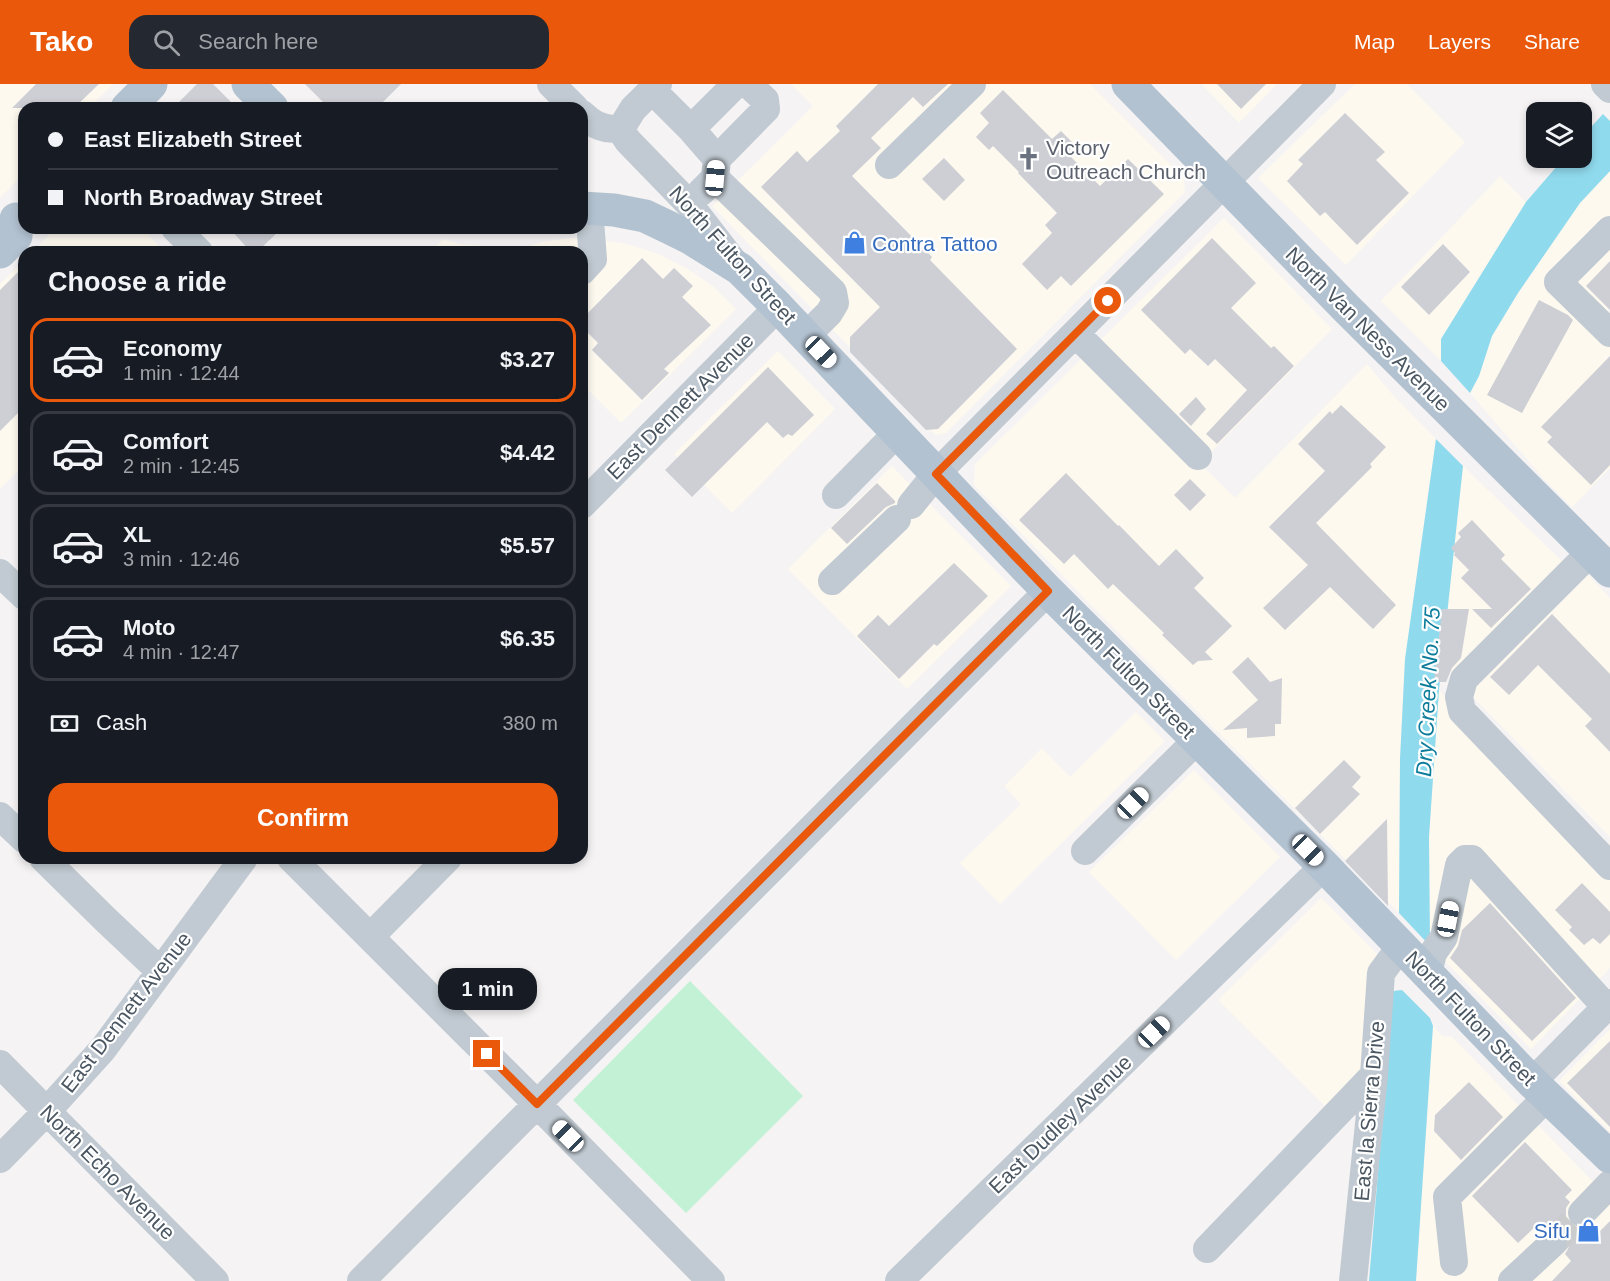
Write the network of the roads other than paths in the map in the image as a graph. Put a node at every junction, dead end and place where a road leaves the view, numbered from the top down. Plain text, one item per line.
1 (151, 84) edge
2 (248, 84) edge
3 (551, 84) edge
4 (736, 84) edge
5 (748, 84) edge
6 (972, 84) edge
7 (1128, 84) edge
8 (1322, 84) edge
9 (1605, 84) edge
10 (655, 87) edge
11 (1610, 89) edge
12 (133, 102) edge
13 (266, 102) edge
14 (569, 102) edge
15 (588, 118) edge
16 (622, 127) junction
17 (691, 129) junction
18 (889, 165) dead end
19 (716, 169) junction
20 (1224, 182) junction
21 (689, 204) junction
22 (588, 208) edge
23 (13, 216) edge
24 (588, 227) edge
25 (1610, 230) edge
26 (181, 234) edge
27 (193, 246) edge
28 (0, 252) edge
29 (588, 264) edge
30 (740, 269) junction
31 (778, 306) junction
32 (1610, 333) edge
33 (1076, 334) junction
34 (806, 336) junction
35 (898, 432) junction
36 (1198, 456) dead end
37 (936, 474) junction
38 (836, 495) dead end
39 (588, 499) edge
40 (1600, 562) edge
41 (0, 573) edge
42 (832, 581) dead end
43 (18, 590) edge
44 (1048, 591) junction
45 (1197, 740) junction
46 (0, 816) edge
47 (18, 833) edge
48 (1085, 851) dead end
49 (49, 864) edge
50 (240, 864) edge
51 (297, 864) edge
52 (442, 864) edge
53 (1323, 866) junction
54 (1610, 866) edge
55 (370, 937) junction
56 (1403, 948) junction
57 (160, 971) junction
58 (1428, 973) junction
59 (1608, 1005) edge
60 (0, 1064) edge
61 (1374, 1075) junction
62 (1540, 1089) junction
63 (537, 1104) junction
64 (47, 1111) junction
65 (1610, 1157) edge
66 (0, 1159) edge
67 (1610, 1184) edge
68 (1582, 1213) tunnel mouth
69 (1553, 1243) tunnel mouth
70 (1206, 1249) dead end
71 (1454, 1262) dead end
72 (216, 1281) edge
73 (361, 1281) edge
74 (711, 1281) edge
75 (899, 1281) edge
76 (1353, 1281) edge
77 (1512, 1281) edge

1 - 12 main road
2 - 13 main road
3 - 14 street
4 - 17 street
5 - 19 street
6 - 18 street
7 - 20 main road, North Van Ness Avenue
8 - 20 street
9 - 11 street
10 - 16 street
10 - 17 street
15 - 16 street
16 - 21 street, North Fulton Street
17 - 19 street
19 - 21 street
19 - 34 street
20 - 33 street
20 - 40 main road, North Van Ness Avenue
21 - 30 street, North Fulton Street
22 - 30 main road
23 - 28 main road
24 - 29 street
25 - 32 street
26 - 27 street
30 - 31 main road, North Fulton Street
31 - 34 main road, North Fulton Street
31 - 39 street, East Dennett Avenue
33 - 36 street
33 - 37 street
34 - 35 main road, North Fulton Street
35 - 37 main road, North Fulton Street
35 - 38 street
37 - 42 street
37 - 44 main road, North Fulton Street
40 - 54 street
41 - 43 street
44 - 45 main road, North Fulton Street
44 - 63 street
45 - 48 street
45 - 53 main road, North Fulton Street
46 - 47 street
49 - 57 street
50 - 57 street, East Dennett Avenue
51 - 55 street
52 - 55 street
53 - 56 main road, North Fulton Street
53 - 75 street, East Dudley Avenue
55 - 63 street
56 - 58 main road, North Fulton Street
56 - 61 street, East la Sierra Drive
57 - 64 street, East Dennett Avenue
58 - 59 street
58 - 62 main road, North Fulton Street
59 - 62 street
60 - 64 street, North Echo Avenue
61 - 70 street
61 - 76 street, East la Sierra Drive
62 - 65 main road, North Fulton Street
62 - 71 street
63 - 73 street
63 - 74 street
64 - 66 street, East Dennett Avenue
64 - 72 street, North Echo Avenue
67 - 68 street
69 - 77 street

